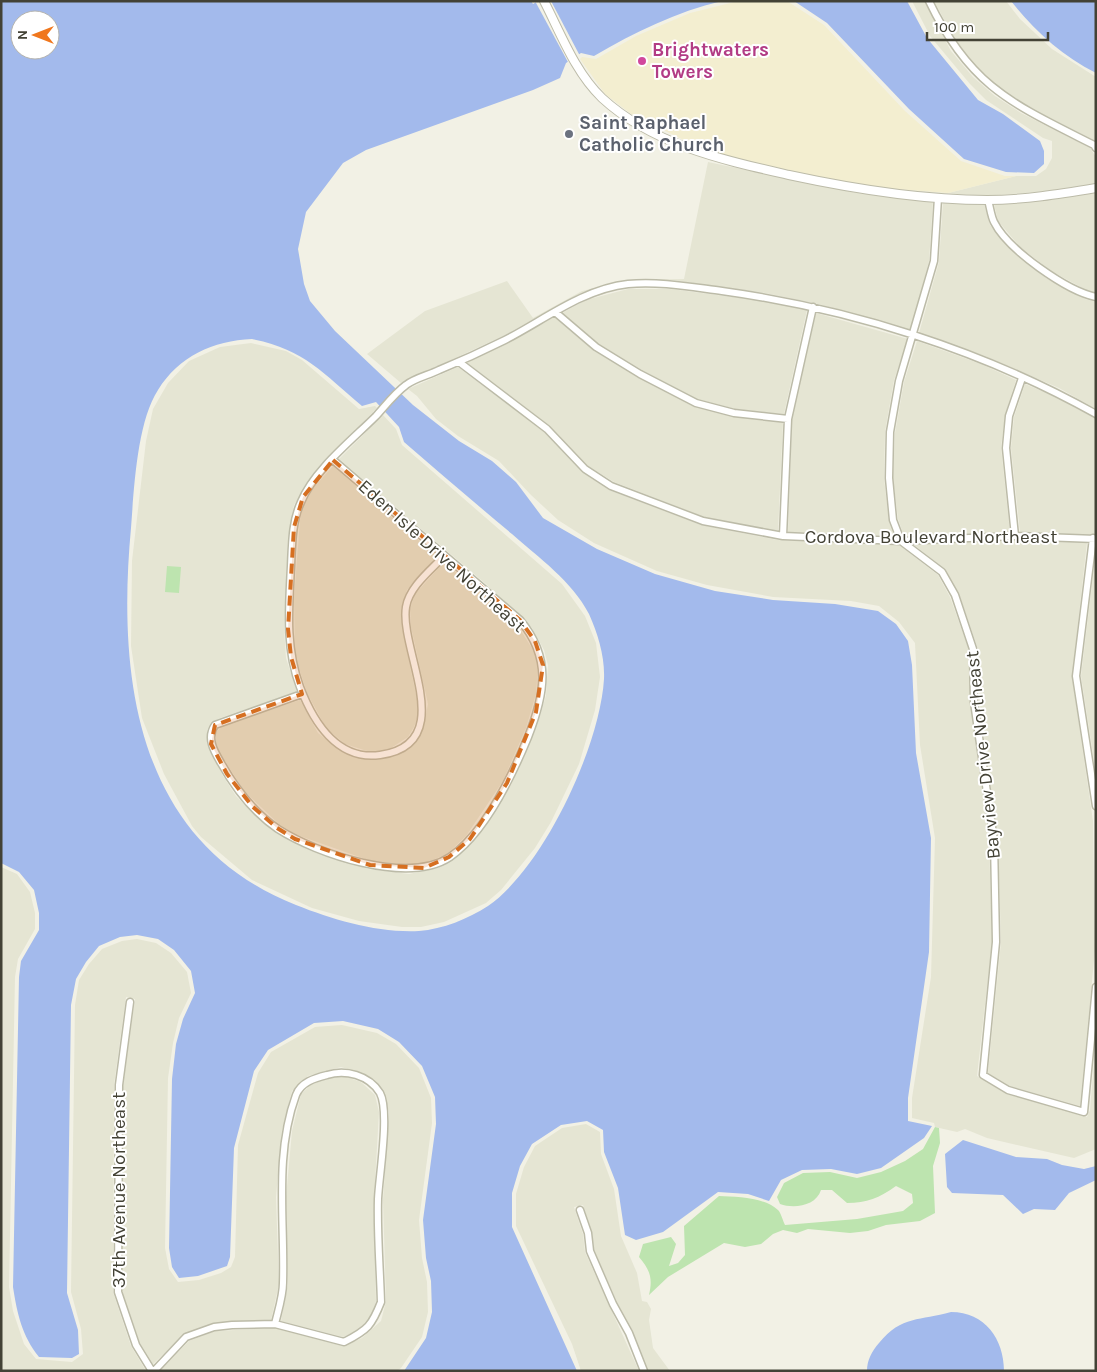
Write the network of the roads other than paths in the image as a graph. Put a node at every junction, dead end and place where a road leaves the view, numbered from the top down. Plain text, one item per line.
1 (544, 1) edge
2 (929, 1) edge
3 (1096, 148) edge
4 (1096, 188) edge
5 (938, 198) junction
6 (988, 200) junction
7 (1096, 297) edge
8 (813, 307) junction
9 (555, 312) junction
10 (914, 336) junction
11 (458, 362) junction
12 (1022, 378) junction
13 (1096, 414) edge
14 (788, 419) junction
15 (333, 460) junction
16 (783, 536) junction
17 (1015, 536) junction
18 (1094, 538) edge
19 (901, 541) junction
20 (444, 556) junction
21 (302, 694) junction
22 (1096, 806) edge
23 (1096, 987) edge
24 (130, 1002) dead end
25 (580, 1210) dead end
26 (275, 1324) junction
27 (153, 1371) edge
28 (644, 1371) edge

1 - 5 street
2 - 3 street
4 - 6 street
5 - 6 street
5 - 10 street
6 - 7 street
8 - 9 street
8 - 10 street
8 - 14 street
9 - 11 street
9 - 14 street
10 - 12 street
10 - 19 street
11 - 15 street
11 - 16 street, Cordova Boulevard Northeast
12 - 13 street
12 - 17 street
14 - 16 street
15 - 20 street, Eden Isle Drive Northeast
15 - 21 street
16 - 19 street, Cordova Boulevard Northeast
17 - 18 street, Cordova Boulevard Northeast
17 - 19 street, Cordova Boulevard Northeast
18 - 22 street
19 - 23 street, Bayview Drive Northeast
20 - 21 street
20 - 21 street, Eden Isle Drive Northeast
24 - 27 street, 37th Avenue Northeast
25 - 28 street
26 - 26 street
26 - 27 street

